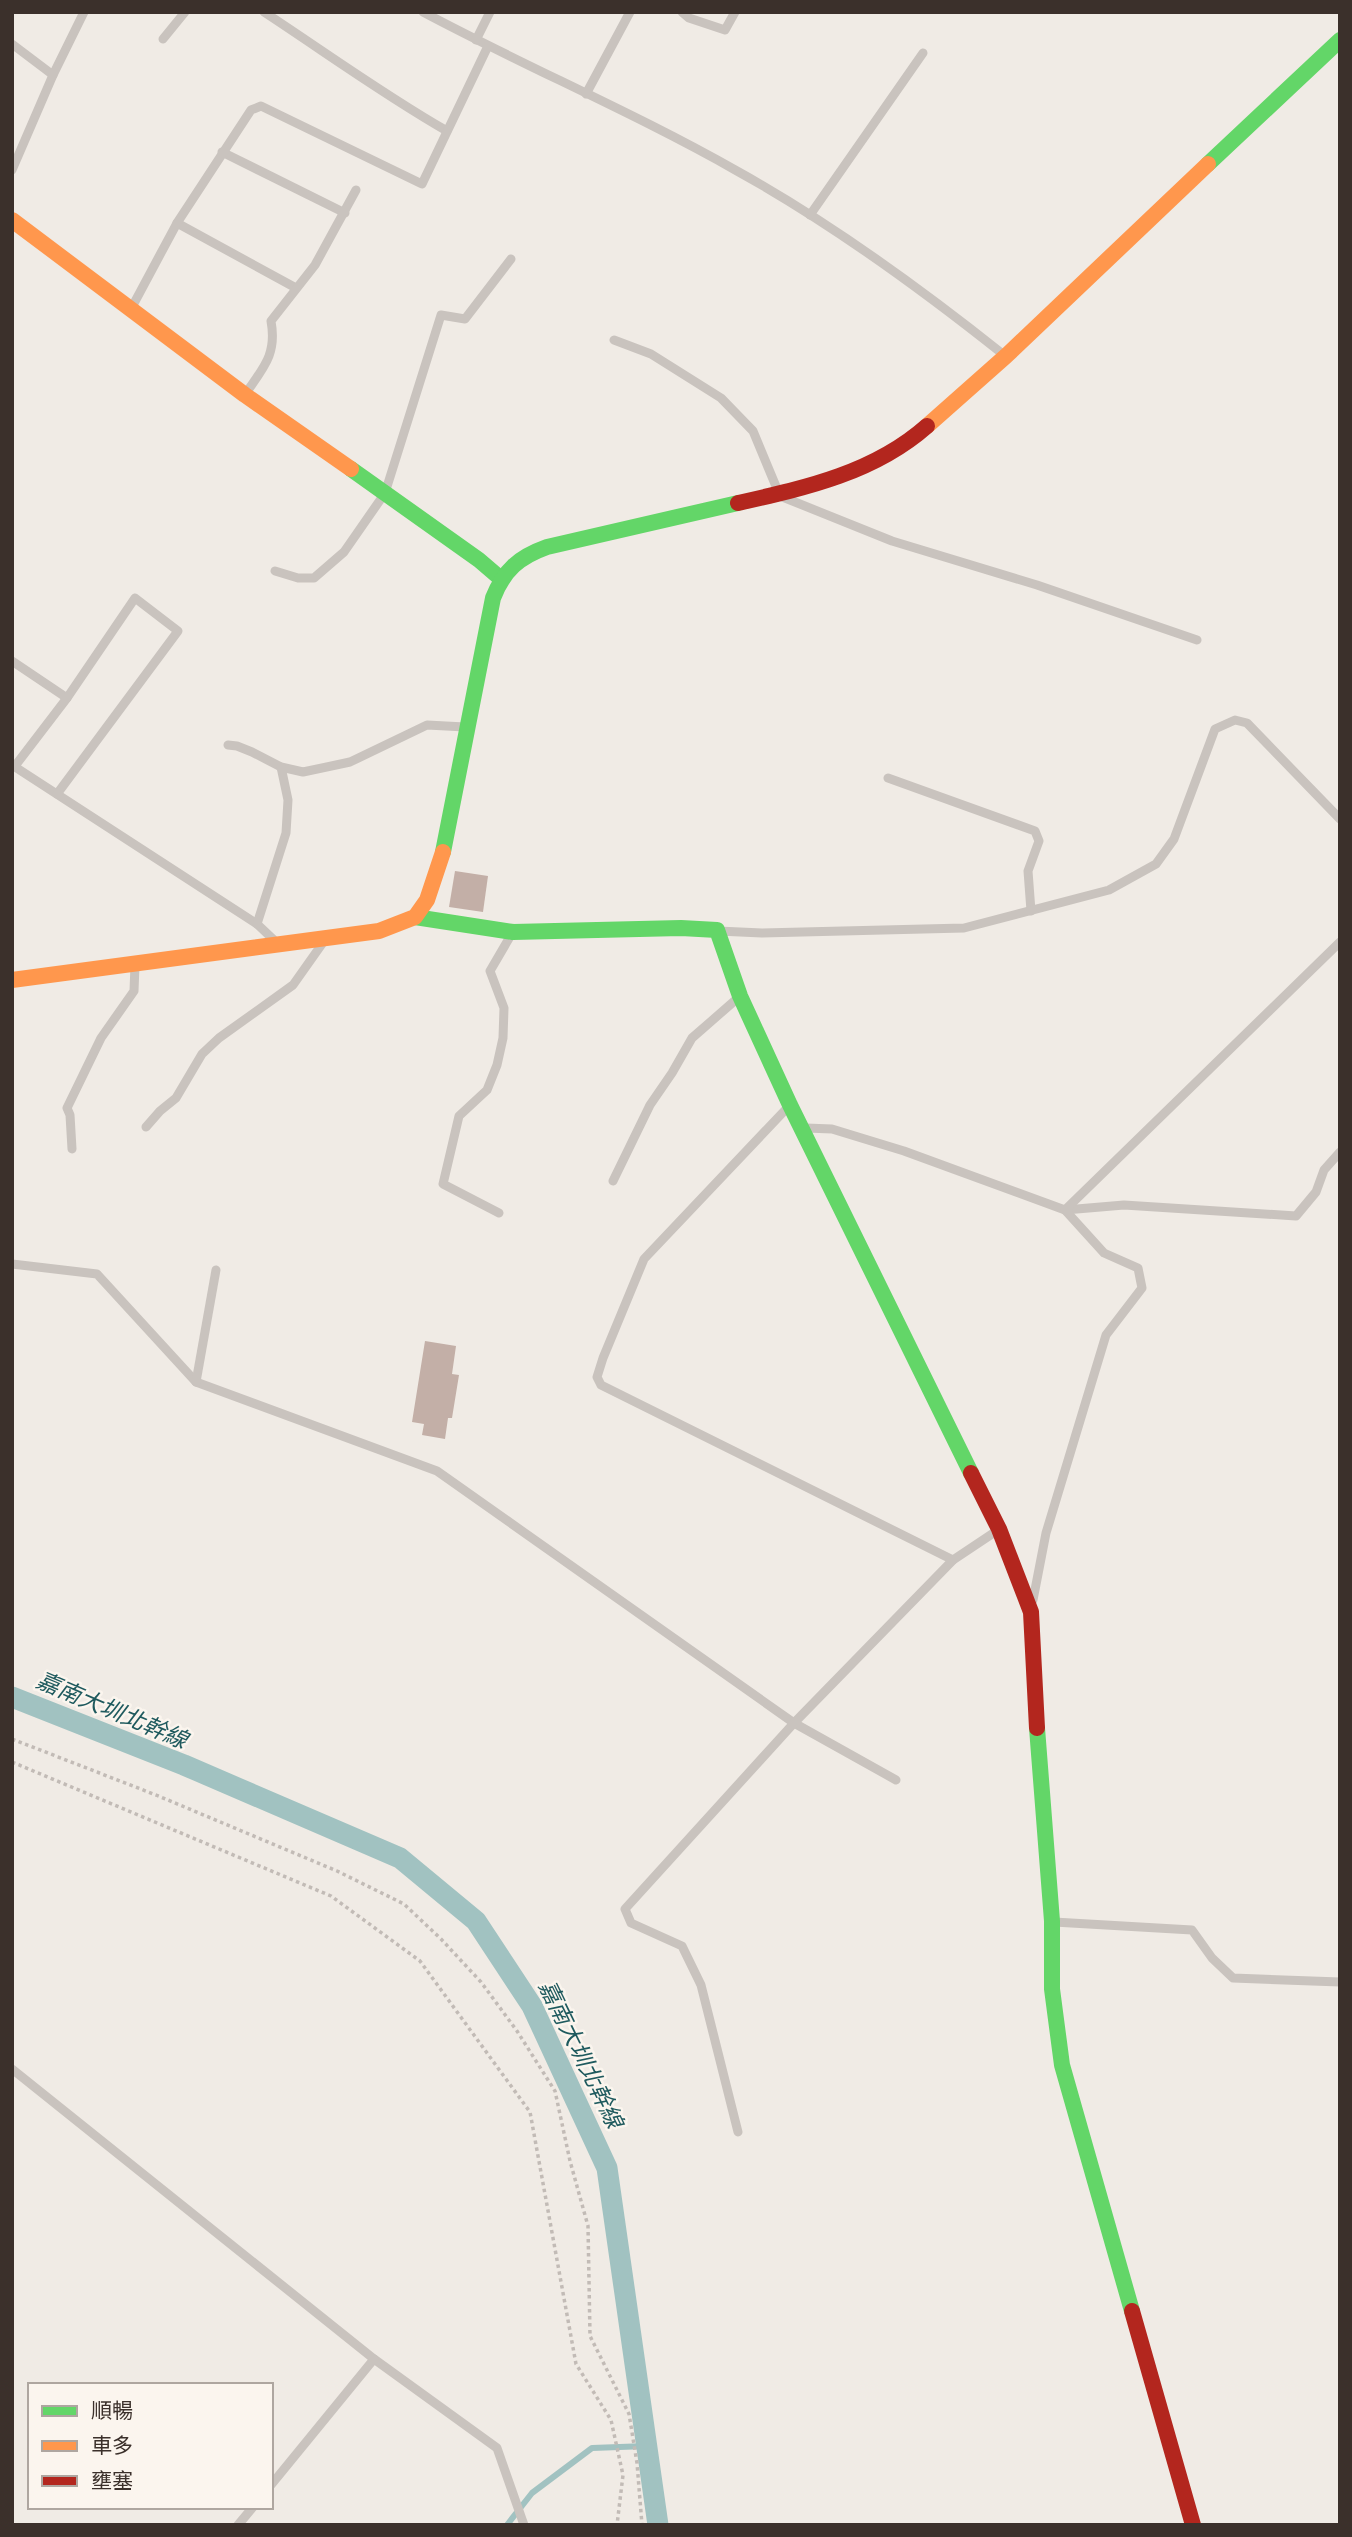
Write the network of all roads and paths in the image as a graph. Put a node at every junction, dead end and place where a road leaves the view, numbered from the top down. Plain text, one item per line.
1 (84, 12) edge
2 (185, 12) edge
3 (264, 12) edge
4 (423, 12) edge
5 (490, 12) edge
6 (630, 12) edge
7 (682, 12) edge
8 (735, 12) edge
9 (163, 39) dead end
10 (476, 40) junction
11 (1340, 40) edge
12 (12, 44) edge
13 (488, 46) junction
14 (923, 53) dead end
15 (53, 75) junction
16 (586, 94) junction
17 (447, 131) junction
18 (222, 152) junction
19 (12, 170) edge
20 (356, 190) dead end
21 (345, 214) junction
22 (810, 215) junction
23 (12, 220) edge
24 (177, 223) junction
25 (511, 259) dead end
26 (296, 288) junction
27 (131, 309) junction
28 (614, 340) dead end
29 (1006, 356) junction
30 (245, 395) junction
31 (384, 493) junction
32 (780, 496) junction
33 (275, 571) dead end
34 (500, 578) junction
35 (1197, 640) dead end
36 (12, 661) edge
37 (67, 698) junction
38 (466, 727) junction
39 (228, 745) dead end
40 (14, 765) edge
41 (281, 767) junction
42 (888, 778) dead end
43 (57, 794) junction
44 (1340, 819) edge
45 (1031, 911) junction
46 (415, 917) junction
47 (257, 924) junction
48 (717, 930) junction
49 (513, 932) junction
50 (325, 940) junction
51 (1340, 942) edge
52 (280, 945) junction
53 (135, 964) junction
54 (12, 980) edge
55 (740, 996) junction
56 (790, 1105) junction
57 (146, 1127) dead end
58 (801, 1128) junction
59 (72, 1149) dead end
60 (1340, 1152) edge
61 (613, 1181) dead end
62 (1065, 1210) junction
63 (499, 1213) dead end
64 (12, 1264) edge
65 (216, 1270) dead end
66 (195, 1382) junction
67 (999, 1529) junction
68 (953, 1560) junction
69 (1031, 1612) junction
70 (793, 1723) junction
71 (12, 1740) edge
72 (12, 1762) edge
73 (895, 1780) dead end
74 (1052, 1922) junction
75 (1340, 1982) edge
76 (12, 2069) edge
77 (737, 2132) dead end
78 (374, 2359) junction
79 (273, 2482) edge
80 (251, 2509) edge
81 (239, 2525) edge
82 (524, 2525) edge
83 (617, 2525) edge
84 (642, 2525) edge
85 (1193, 2525) edge

1 - 15 lane
2 - 9 lane
3 - 17 lane
4 - 10 lane
5 - 10 lane
6 - 16 lane
7 - 8 lane
10 - 13 lane
11 - 29 street
12 - 15 lane
13 - 16 lane
13 - 17 lane
14 - 22 lane
15 - 19 lane
16 - 22 lane
17 - 18 lane
18 - 21 lane
18 - 24 lane
20 - 21 lane
21 - 26 lane
22 - 29 lane
23 - 27 street
24 - 26 lane
24 - 27 lane
25 - 31 lane
26 - 30 lane
27 - 30 street
28 - 32 lane
29 - 32 street
30 - 31 street
31 - 33 lane
31 - 34 street
32 - 34 street
32 - 35 lane
34 - 38 street
36 - 37 lane
37 - 40 lane
37 - 43 lane
38 - 41 lane
38 - 46 street
39 - 41 lane
40 - 43 lane
41 - 47 lane
42 - 45 lane
43 - 47 lane
44 - 45 lane
45 - 48 lane
46 - 49 street
46 - 50 street
47 - 52 lane
48 - 49 street
48 - 55 street
49 - 63 lane
50 - 52 street
50 - 57 lane
51 - 62 lane
52 - 53 street
53 - 54 street
53 - 59 lane
55 - 56 street
55 - 61 lane
56 - 58 street
56 - 68 lane
58 - 62 lane
58 - 67 street
60 - 62 lane
62 - 69 lane
64 - 66 lane
65 - 66 lane
66 - 70 lane
67 - 68 lane
67 - 69 street
68 - 70 lane
69 - 74 street
70 - 73 lane
70 - 77 lane
71 - 84 path
72 - 83 path
74 - 75 lane
74 - 85 street
76 - 78 lane
78 - 79 lane
78 - 82 lane
80 - 81 lane

